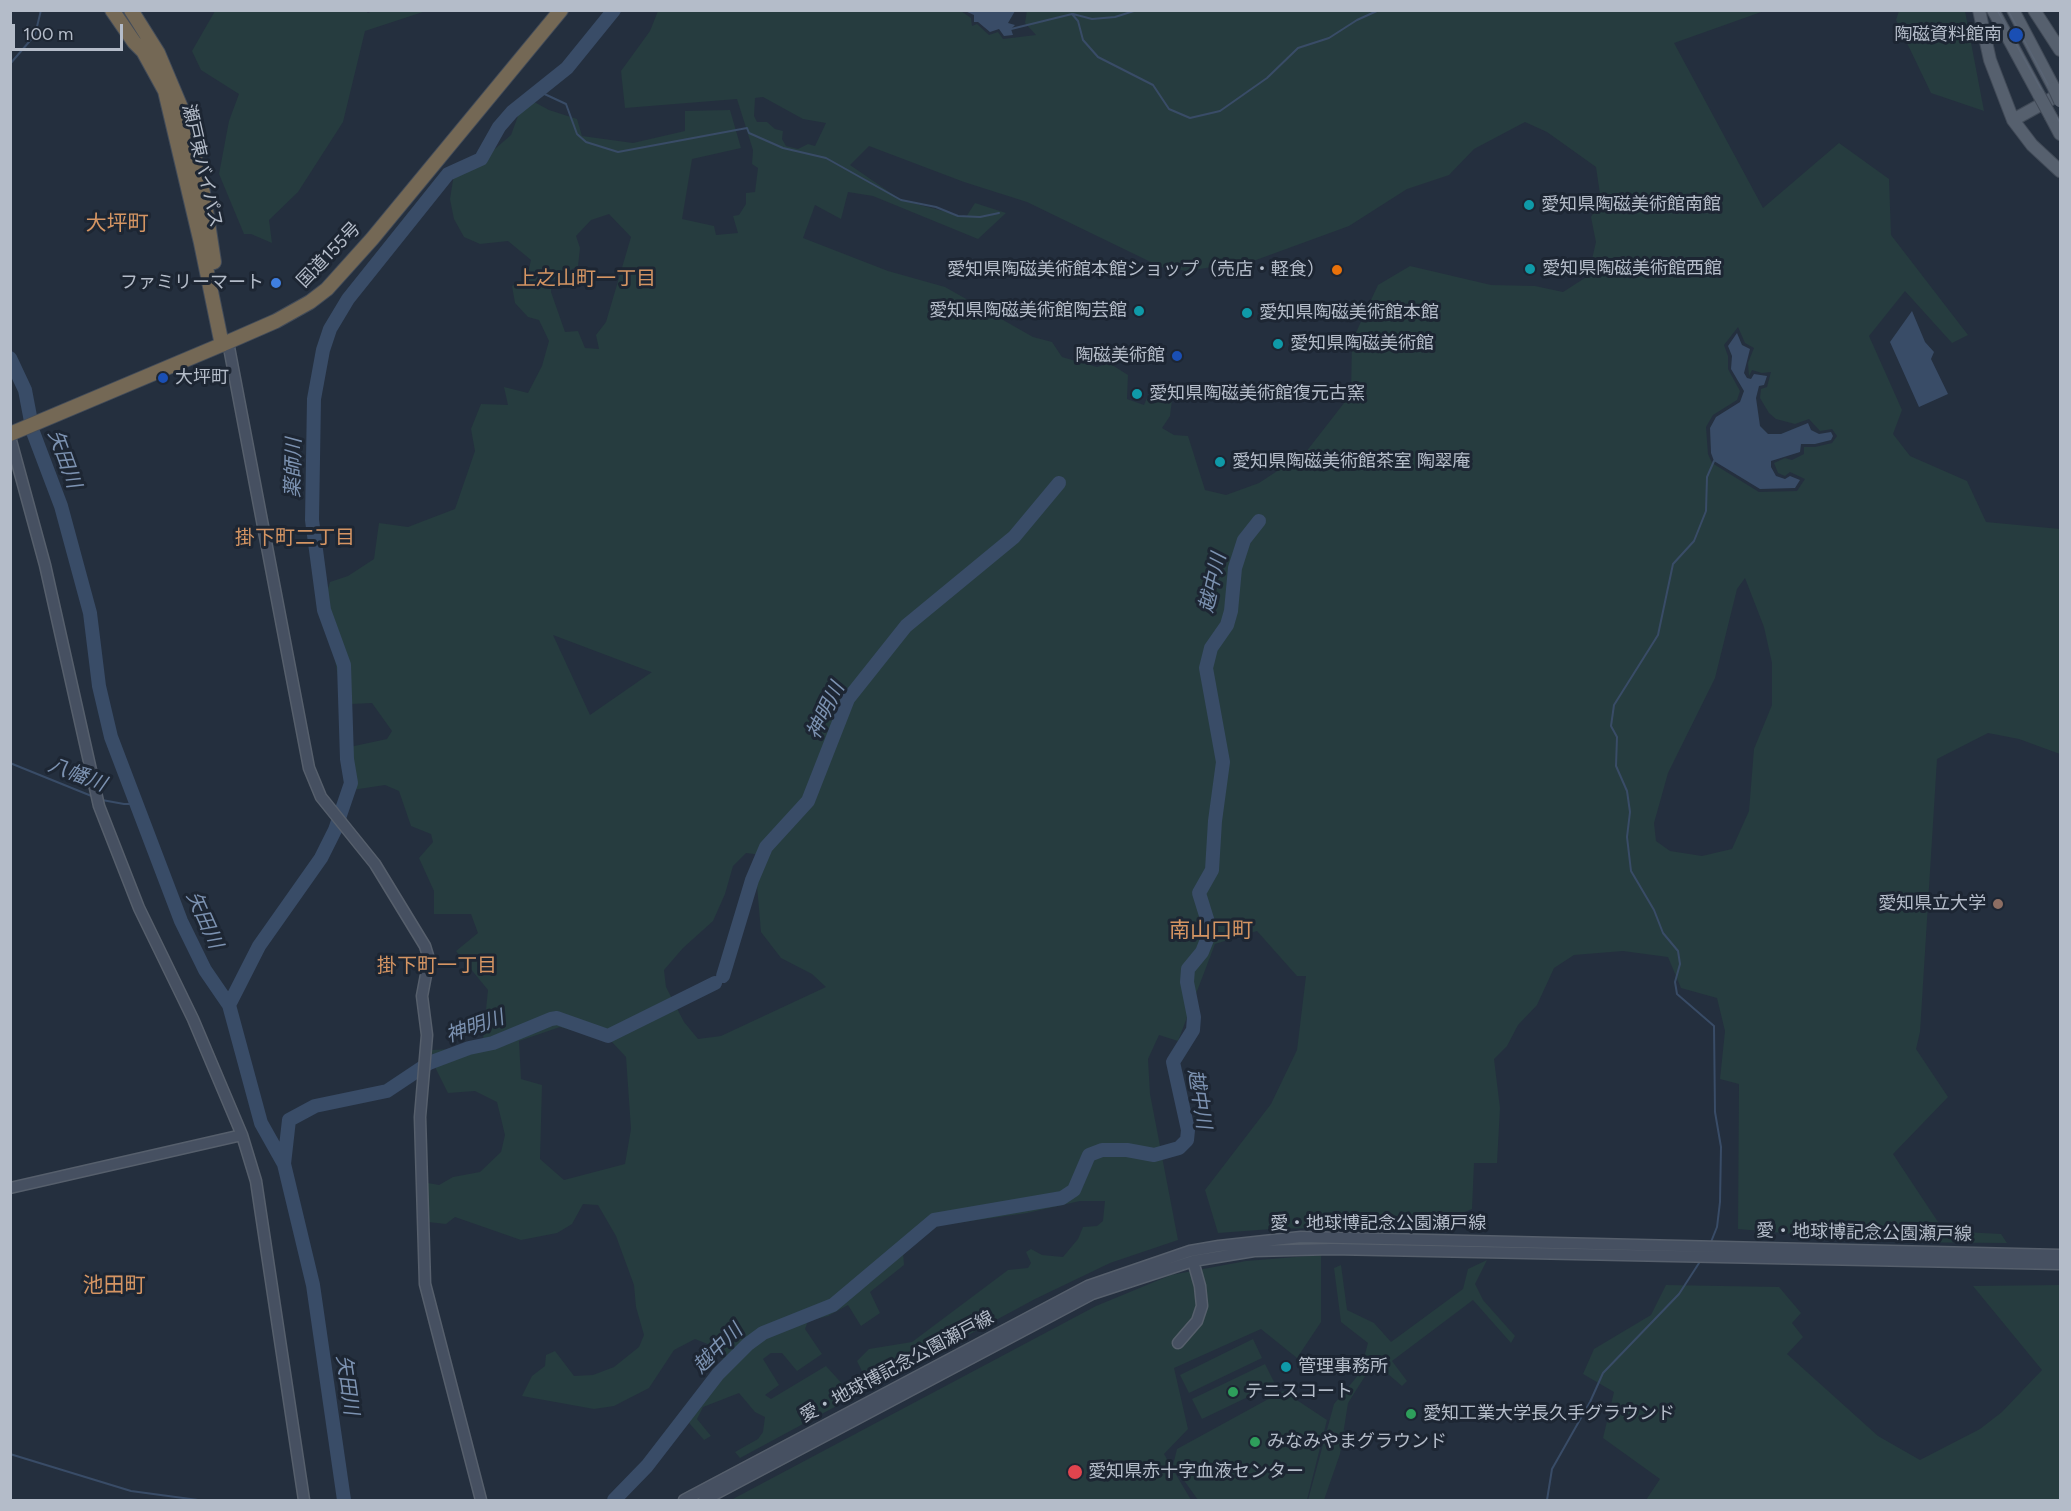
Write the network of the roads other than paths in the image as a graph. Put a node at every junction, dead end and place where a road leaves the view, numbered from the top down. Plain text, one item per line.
1 (112, 10) edge
2 (131, 10) edge
3 (561, 10) edge
4 (1979, 10) edge
5 (1993, 10) edge
6 (2013, 10) edge
7 (2034, 10) edge
8 (2061, 50) edge
9 (2057, 91) edge
10 (2061, 101) edge
11 (2013, 120) junction
12 (2061, 134) edge
13 (2061, 171) edge
14 (225, 344) junction
15 (11, 435) edge
16 (242, 1135) junction
17 (10, 1188) edge
18 (1601, 1250) junction
19 (1721, 1252) junction
20 (2061, 1255) edge
21 (1193, 1261) junction
22 (2061, 1264) edge
23 (1178, 1342) dead end
24 (304, 1500) edge
25 (481, 1500) edge
26 (684, 1500) edge
27 (704, 1500) edge

1 - 14 highway, 瀬戸東バイパス
2 - 14 highway, 瀬戸東バイパス
3 - 14 highway, 国道155号
4 - 11 main road
5 - 12 main road, bridge
6 - 9 main road
7 - 8 main road
9 - 10 main road, bridge
9 - 11 main road
11 - 13 main road
14 - 15 highway, 国道155号
14 - 25 main road
15 - 16 main road
16 - 17 main road
16 - 24 main road
18 - 19 main road, 愛・地球博記念公園瀬戸線
18 - 21 main road, 愛・地球博記念公園瀬戸線
18 - 26 main road, 愛・地球博記念公園瀬戸線
19 - 20 main road, 愛・地球博記念公園瀬戸線
19 - 22 main road, 愛・地球博記念公園瀬戸線
21 - 23 main road
21 - 27 main road, 愛・地球博記念公園瀬戸線

